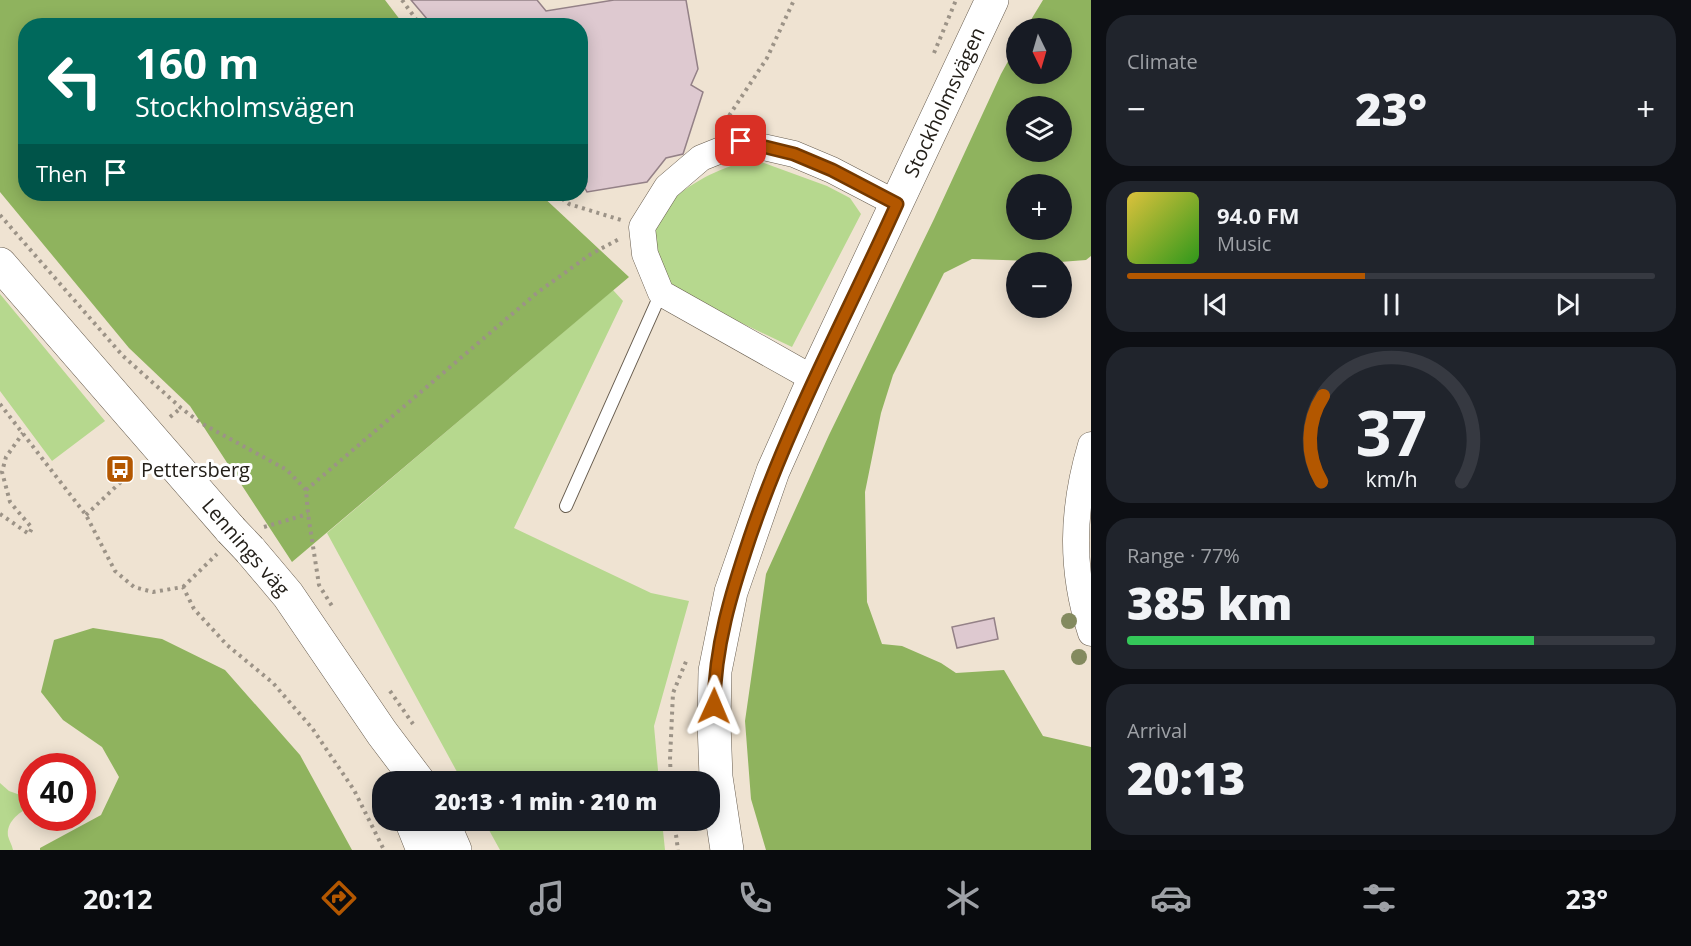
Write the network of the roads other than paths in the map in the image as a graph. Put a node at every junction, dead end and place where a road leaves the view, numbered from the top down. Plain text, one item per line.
1 (992, 0) edge
2 (897, 204) junction
3 (0, 264) edge
4 (661, 293) junction
5 (814, 379) junction
6 (1091, 444) edge
7 (566, 506) dead end
8 (1091, 633) edge
9 (382, 734) junction
10 (393, 771) edge
11 (411, 771) edge
12 (415, 831) edge
13 (447, 831) edge
14 (423, 850) edge
15 (456, 850) edge
16 (727, 850) edge

1 - 2 street, Stockholmsvägen
2 - 4 street
2 - 5 street, Stockholmsvägen
3 - 9 street, Lennings väg
4 - 5 street
4 - 7 lane
5 - 16 street, Stockholmsvägen
6 - 8 street
9 - 10 street, Lennings väg
9 - 11 street, Lennings väg
12 - 14 street
13 - 15 street

